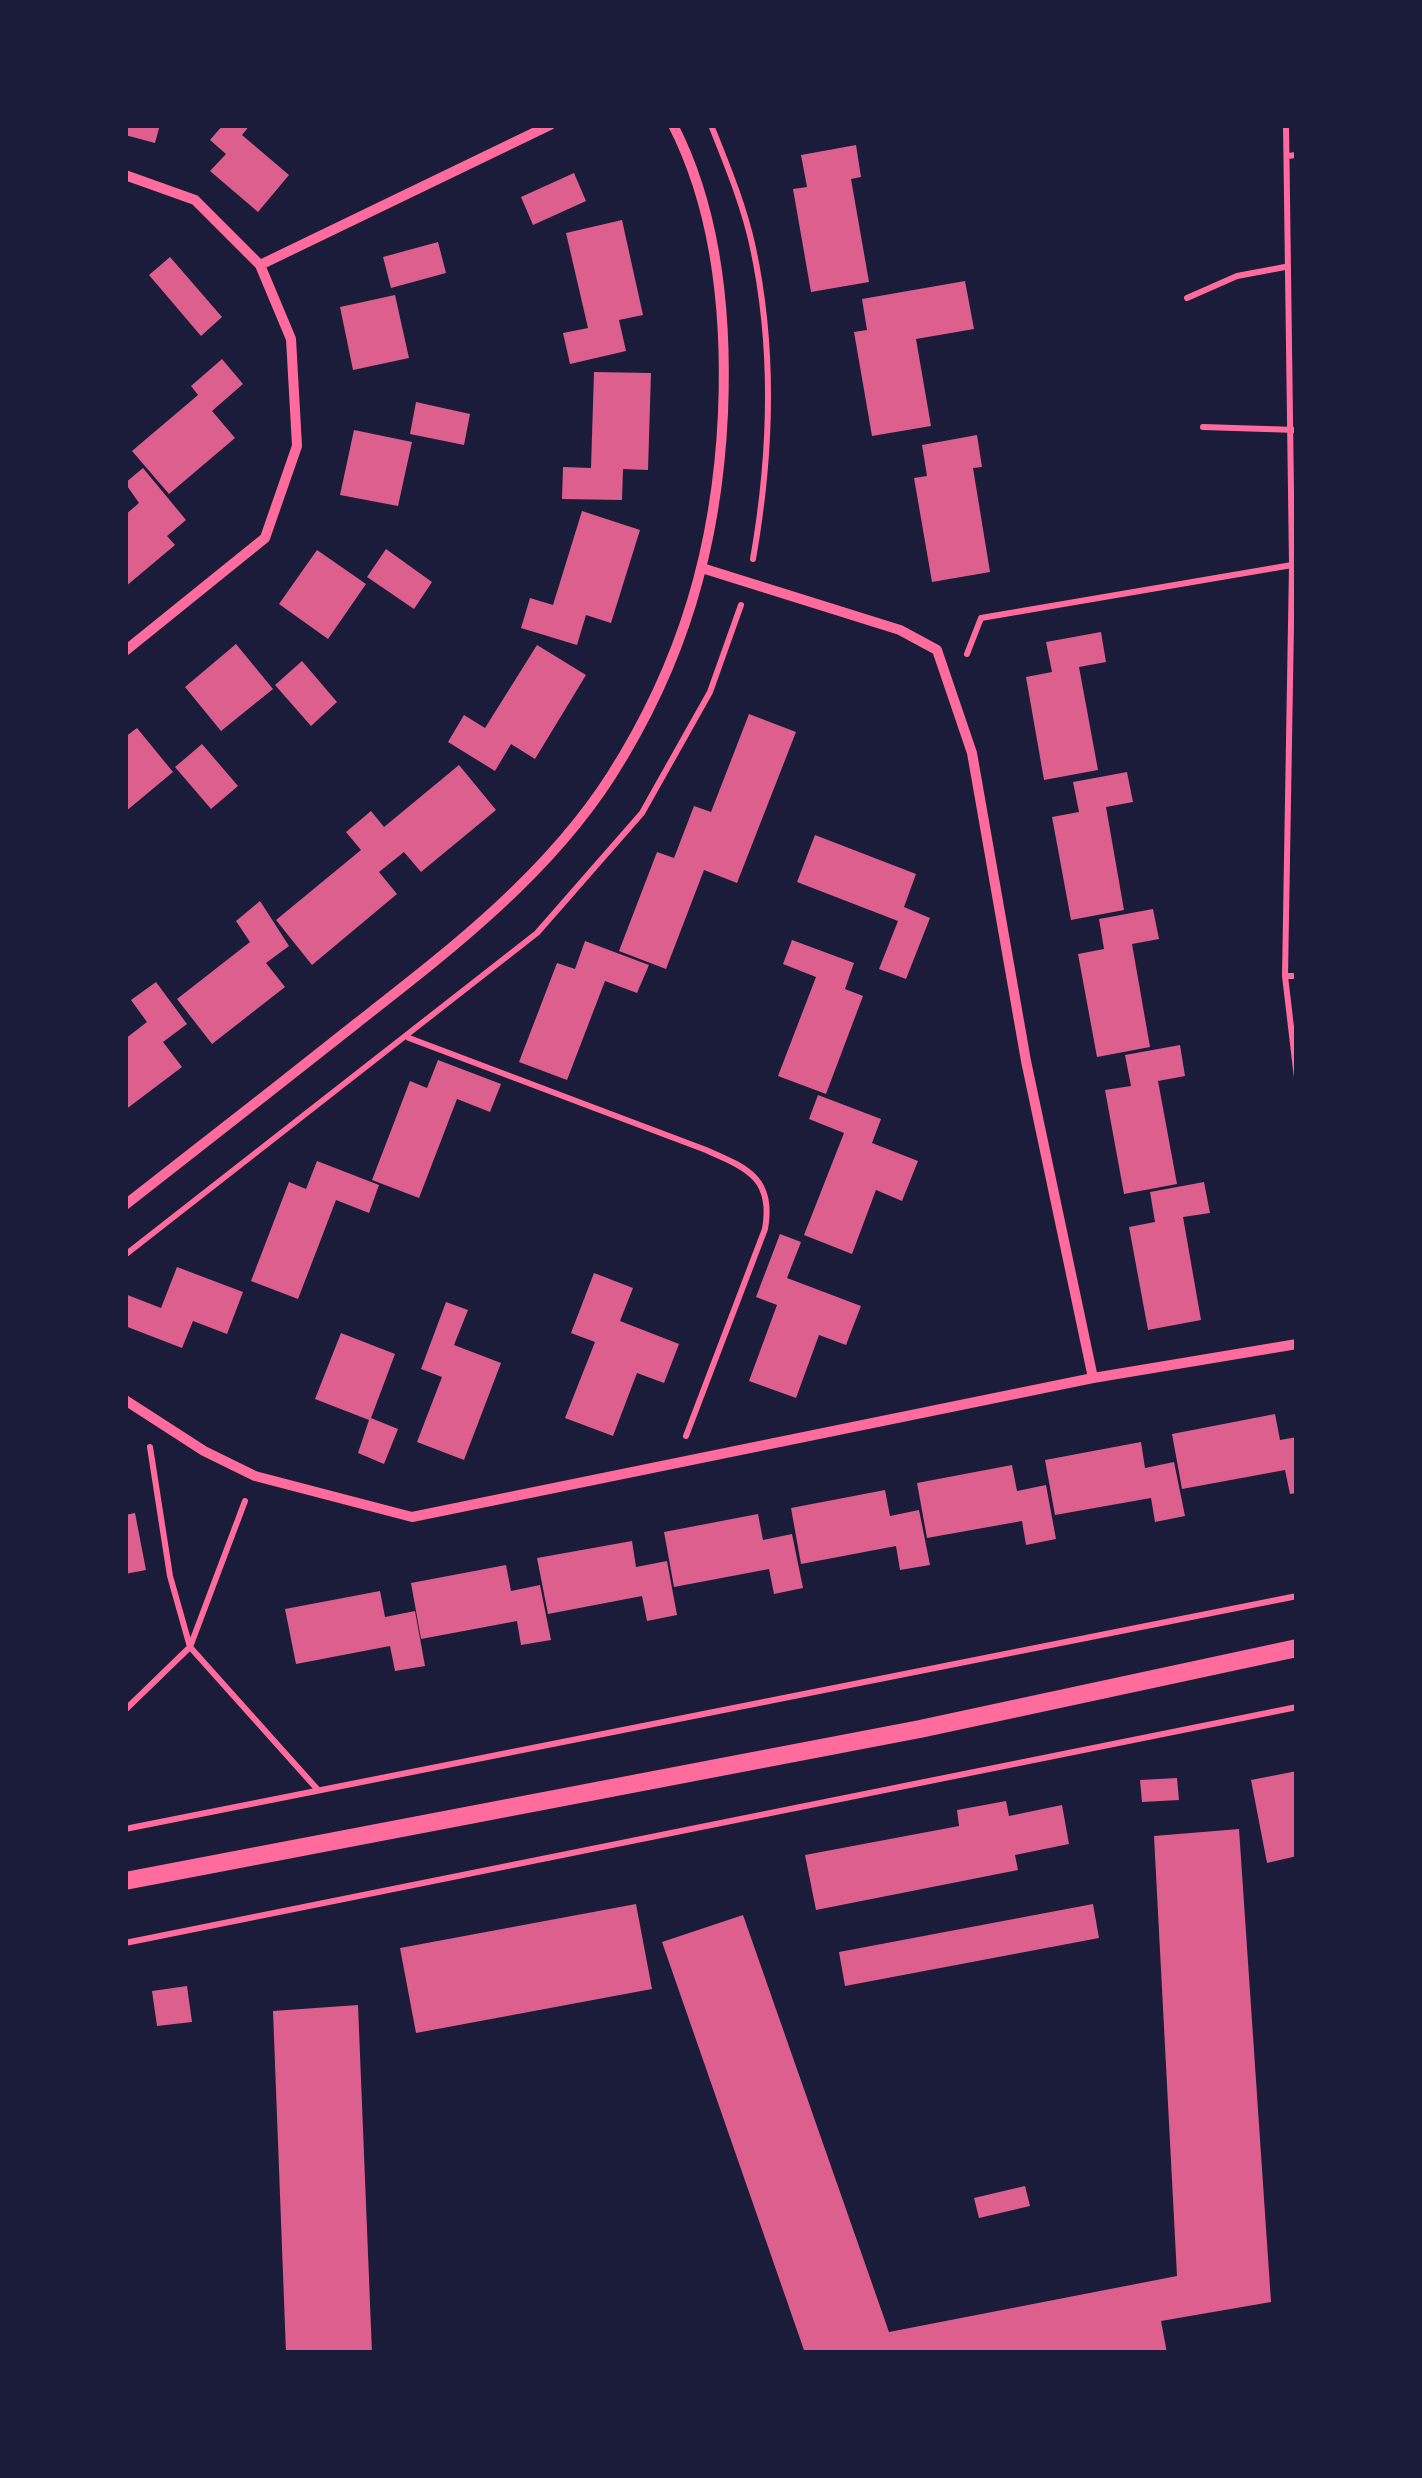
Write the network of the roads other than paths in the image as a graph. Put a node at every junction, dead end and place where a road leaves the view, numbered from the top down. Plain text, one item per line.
1 (550, 125) edge
2 (672, 125) edge
3 (125, 176) edge
4 (260, 266) junction
5 (704, 569) junction
6 (125, 651) edge
7 (125, 1206) edge
8 (1297, 1344) edge
9 (1093, 1378) junction
10 (125, 1400) edge
11 (1297, 1648) edge
12 (125, 1881) edge

1 - 4 street
2 - 5 street
3 - 4 street
4 - 6 street
5 - 7 street
5 - 9 street
8 - 9 street
9 - 10 street
11 - 12 street

